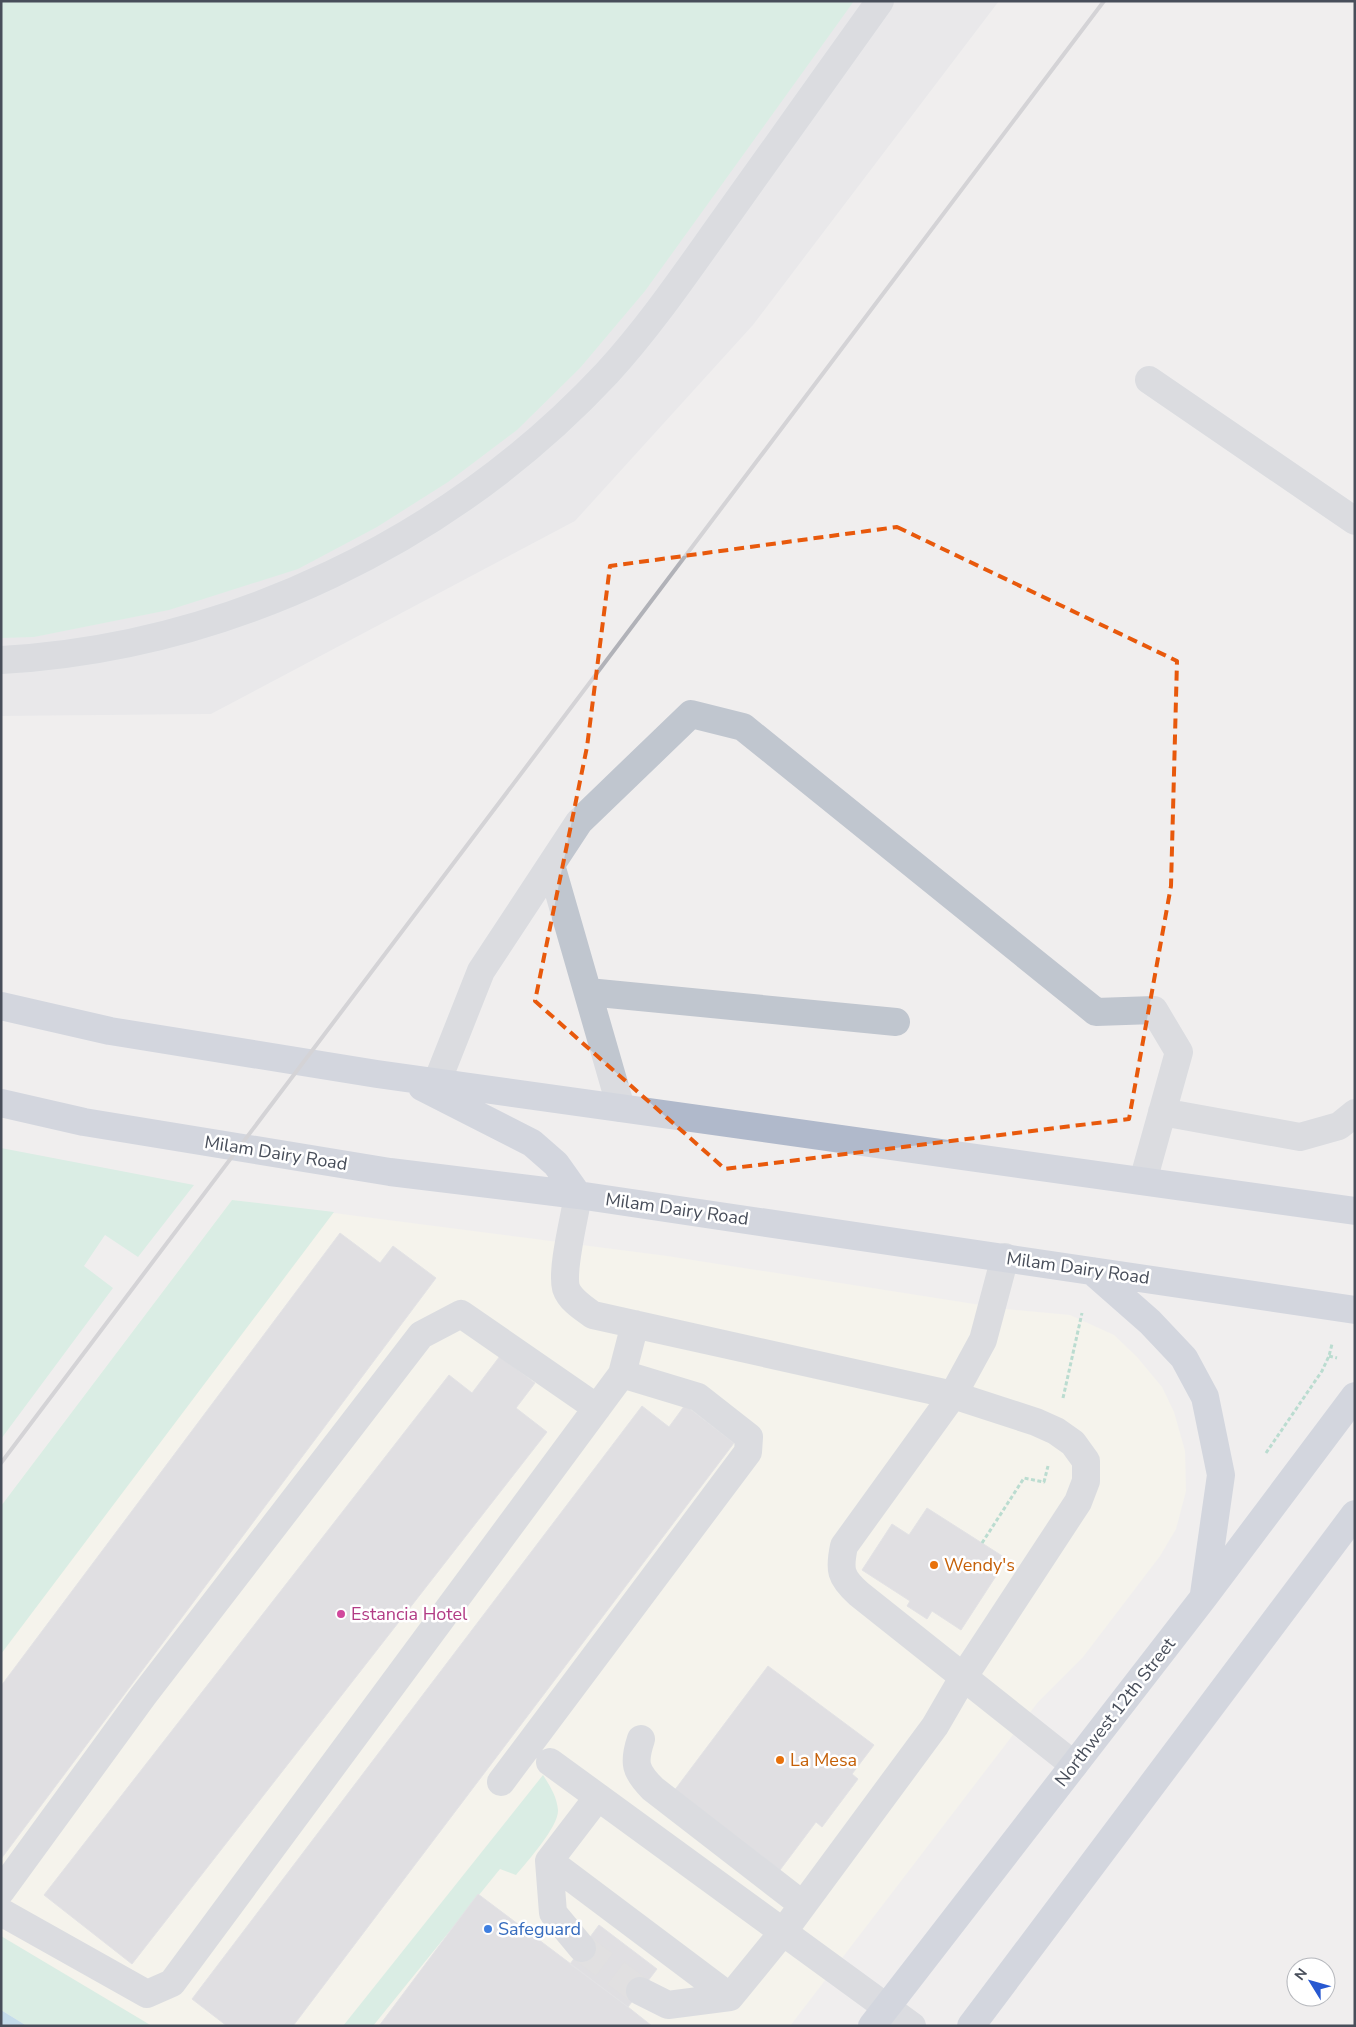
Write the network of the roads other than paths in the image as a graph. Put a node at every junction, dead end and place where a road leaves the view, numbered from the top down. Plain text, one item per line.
1 (880, 1) edge
2 (1150, 380) dead end
3 (1355, 521) edge
4 (1, 660) edge
5 (551, 865) junction
6 (588, 992) junction
7 (1, 1006) edge
8 (896, 1022) dead end
9 (402, 1077) junction
10 (438, 1082) junction
11 (1, 1103) edge
12 (621, 1108) junction
13 (1162, 1112) junction
14 (1355, 1113) edge
15 (1143, 1181) junction
16 (578, 1195) junction
17 (1355, 1211) edge
18 (1005, 1257) junction
19 (1092, 1271) junction
20 (1355, 1310) edge
21 (635, 1324) junction
22 (622, 1374) junction
23 (953, 1395) junction
24 (1355, 1396) edge
25 (597, 1408) junction
26 (1355, 1514) edge
27 (1204, 1596) junction
28 (964, 1676) junction
29 (641, 1739) dead end
30 (550, 1762) dead end
31 (1074, 1765) junction
32 (501, 1782) dead end
33 (598, 1797) junction
34 (550, 1861) junction
35 (1, 1890) edge
36 (803, 1905) junction
37 (1, 1912) edge
38 (784, 1932) junction
39 (582, 1948) tunnel mouth
40 (640, 1991) tunnel mouth
41 (730, 1997) junction
42 (879, 2016) edge
43 (912, 2026) edge
44 (971, 2026) edge

1 - 4 lane
2 - 3 lane
5 - 6 lane
5 - 10 lane
5 - 13 lane
6 - 8 lane
6 - 12 lane
7 - 9 main road
9 - 10 main road
9 - 16 main road
10 - 12 main road
11 - 16 main road, Milam Dairy Road
12 - 15 main road
13 - 14 lane
13 - 15 lane
15 - 17 main road
16 - 18 main road, Milam Dairy Road
16 - 21 lane
18 - 19 main road, Milam Dairy Road
18 - 23 lane
19 - 20 main road, Milam Dairy Road
19 - 27 main road
21 - 22 lane
21 - 23 lane
22 - 25 lane
22 - 32 lane
23 - 28 lane
23 - 28 lane
24 - 27 main road, Northwest 12th Street
25 - 35 lane
25 - 37 lane
26 - 44 main road
27 - 31 main road, Northwest 12th Street
28 - 31 lane
28 - 36 lane
29 - 36 lane
30 - 33 lane
31 - 42 main road, Northwest 12th Street
33 - 34 lane
33 - 38 lane
34 - 39 lane
34 - 41 lane
36 - 38 lane
38 - 41 lane
38 - 42 lane
40 - 41 lane
42 - 43 lane

